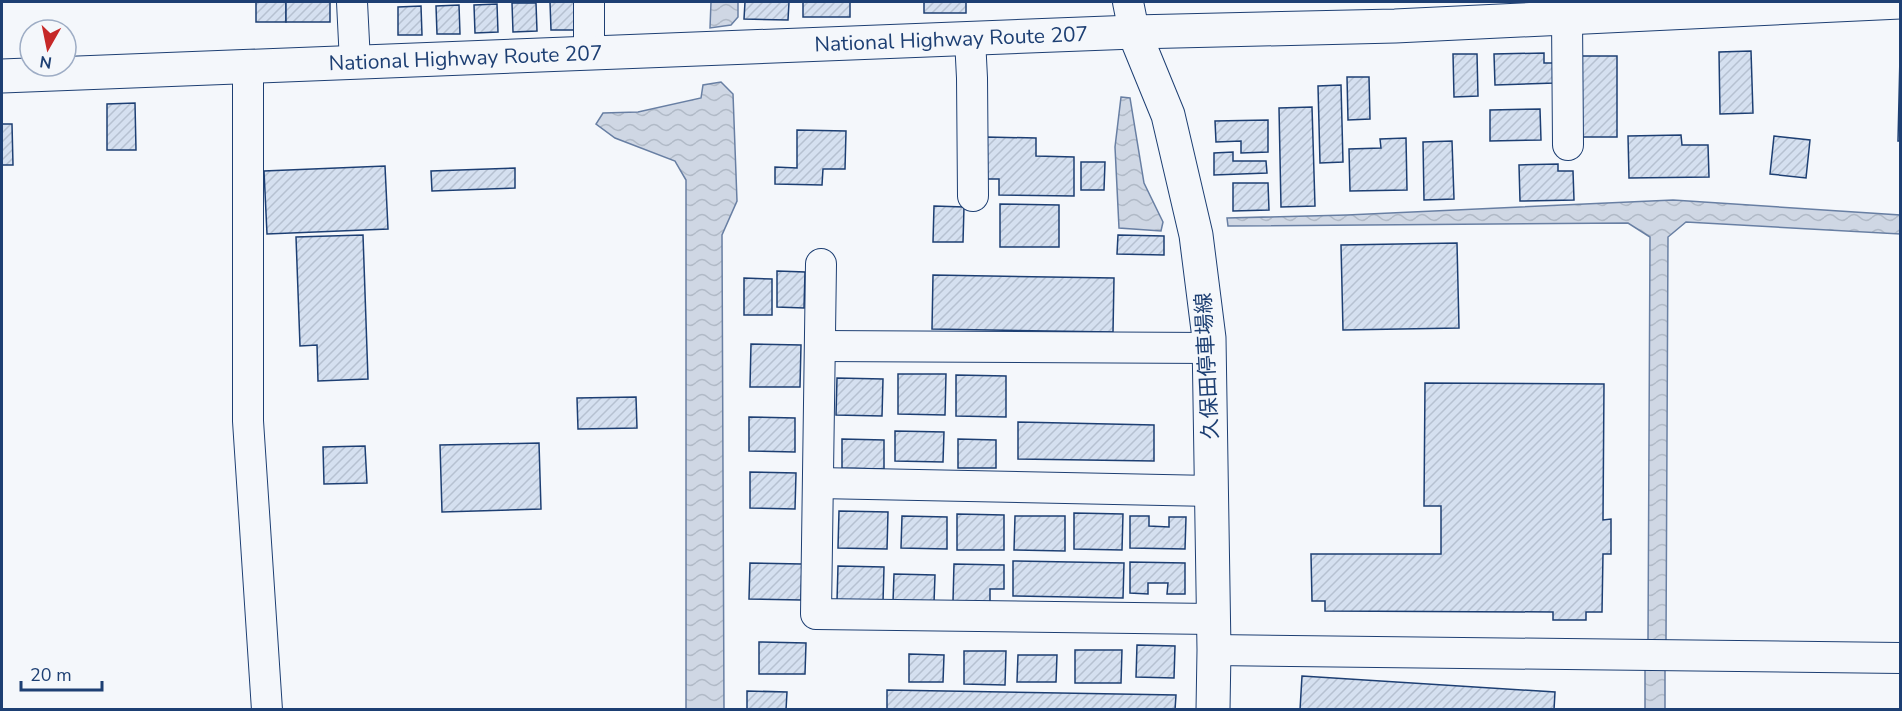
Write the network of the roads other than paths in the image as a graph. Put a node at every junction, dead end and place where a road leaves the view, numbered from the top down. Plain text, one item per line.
1 (352, 2) edge
2 (589, 2) edge
3 (1900, 2) edge
4 (1131, 17) edge
5 (1567, 18) junction
6 (970, 39) junction
7 (589, 53) junction
8 (355, 62) junction
9 (248, 65) junction
10 (2, 76) edge
11 (1568, 145) dead end
12 (973, 196) dead end
13 (821, 264) dead end
14 (820, 346) junction
15 (1209, 348) junction
16 (818, 483) junction
17 (1212, 491) junction
18 (1214, 635) junction
19 (1900, 658) edge
20 (267, 710) edge
21 (1213, 710) edge

1 - 8 street
2 - 7 street
3 - 5 main road, National Highway Route 207
4 - 5 main road, National Highway Route 207
4 - 6 main road, National Highway Route 207
4 - 15 main road, 久保田停車場線
5 - 11 street
6 - 7 main road, National Highway Route 207
6 - 12 street
7 - 8 main road, National Highway Route 207
8 - 9 main road, National Highway Route 207
9 - 10 main road, National Highway Route 207
9 - 20 street
13 - 14 street
14 - 15 street
14 - 16 street
15 - 17 main road, 久保田停車場線
16 - 17 street
16 - 18 street
17 - 18 main road, 久保田停車場線
18 - 19 street
18 - 21 main road, 久保田停車場線

